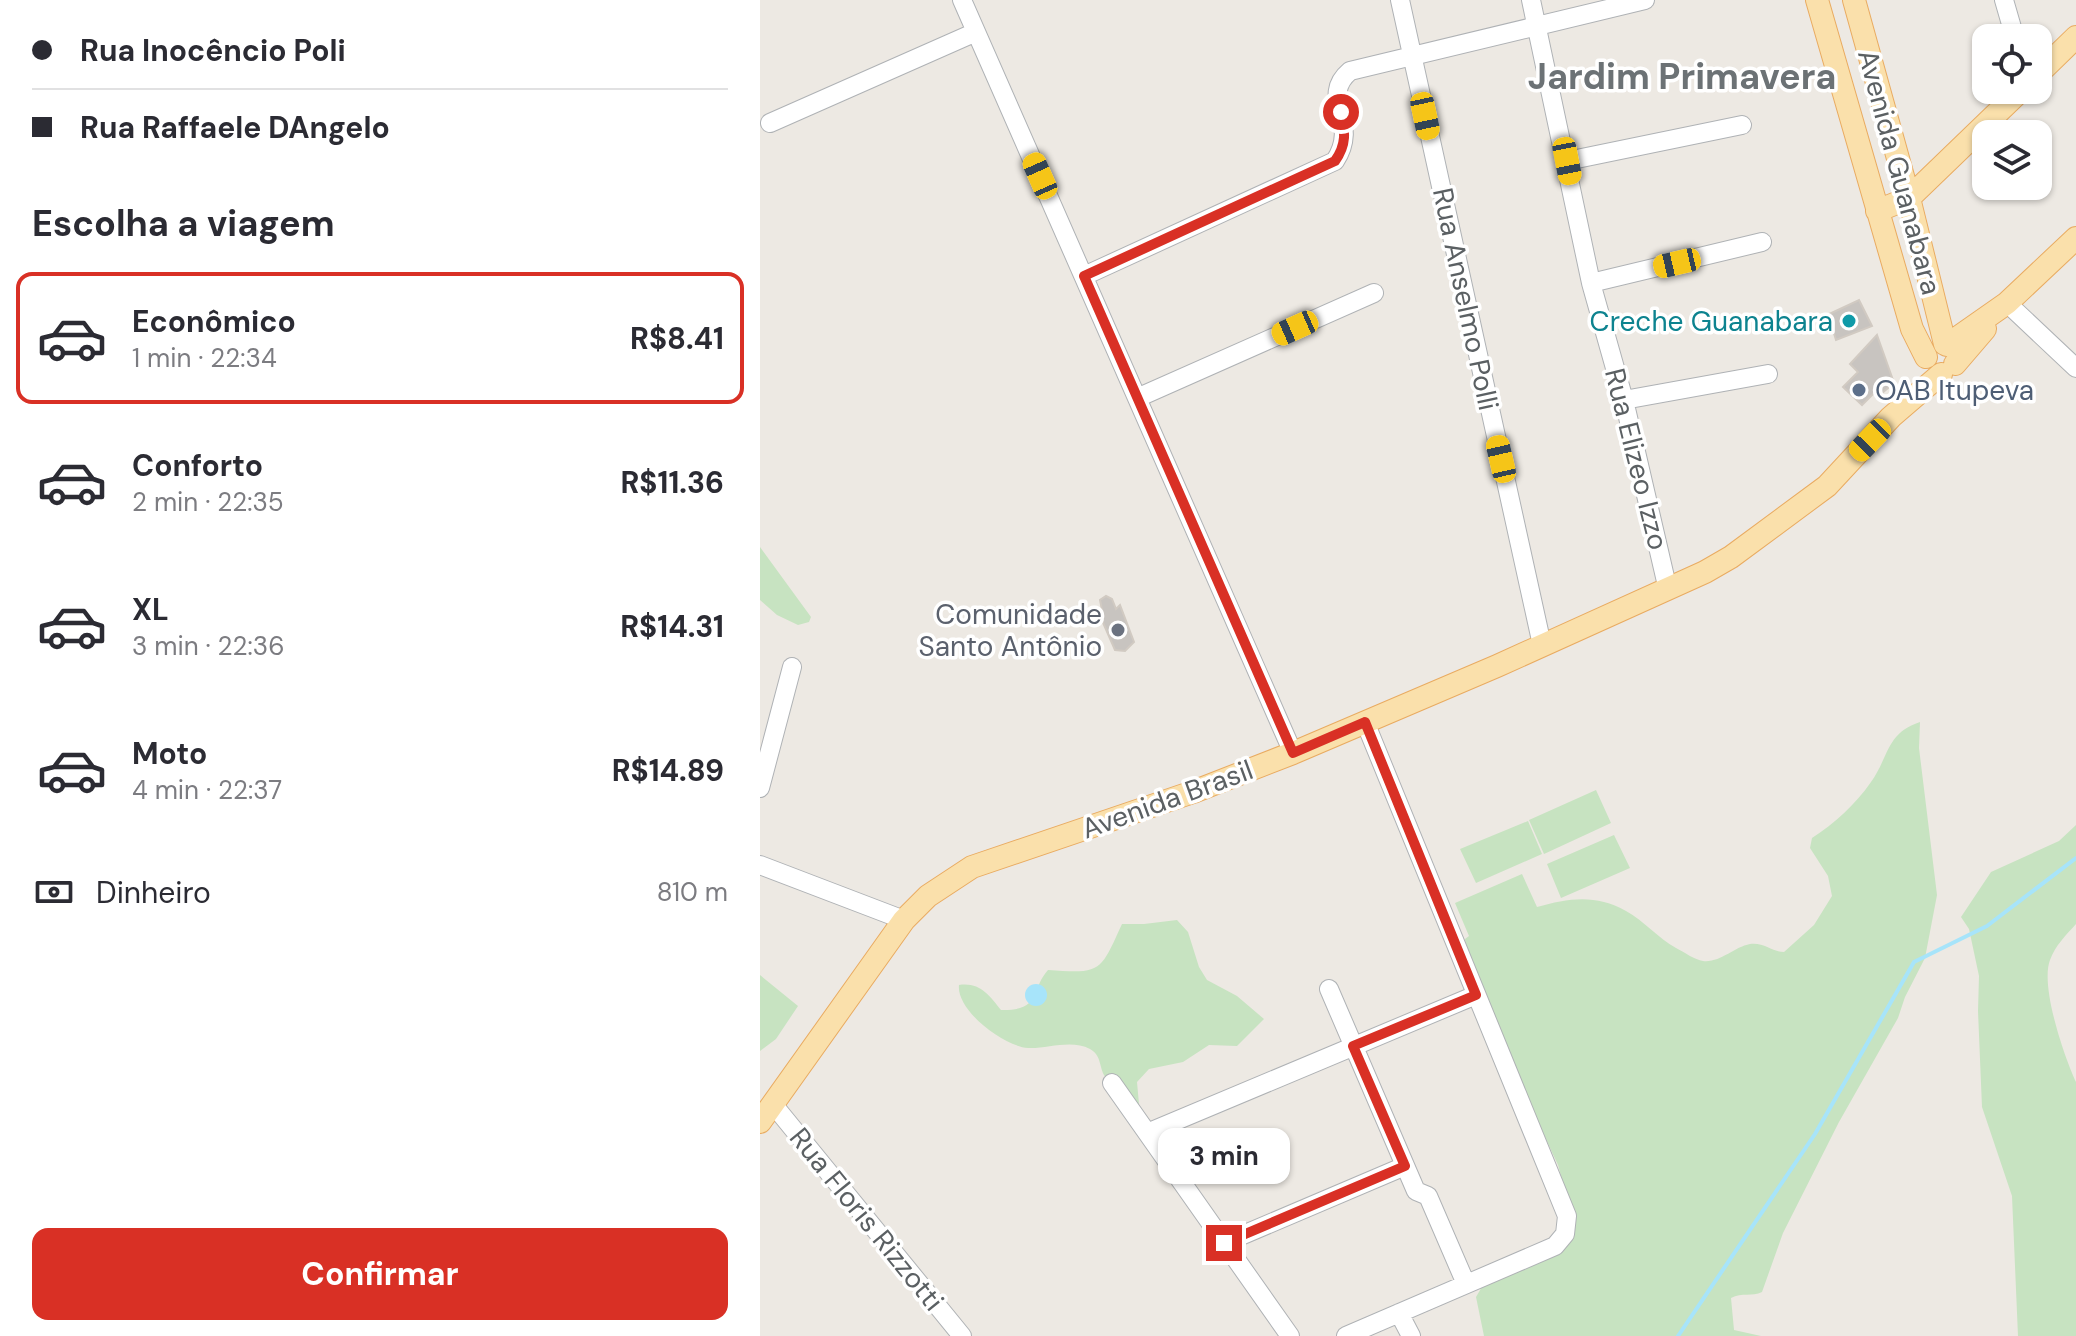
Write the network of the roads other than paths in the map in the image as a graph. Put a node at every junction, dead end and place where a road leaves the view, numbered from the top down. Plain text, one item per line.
1 (962, 0) edge
2 (1400, 0) edge
3 (1531, 0) edge
4 (1645, 0) edge
5 (1817, 0) edge
6 (1854, 0) edge
7 (2004, 0) edge
8 (2011, 24) edge
9 (1537, 28) junction
10 (976, 32) junction
11 (2076, 37) edge
12 (1412, 54) junction
13 (2052, 60) edge
14 (2006, 104) edge
15 (770, 123) dead end
16 (1742, 125) dead end
17 (1567, 161) junction
18 (1909, 198) junction
19 (1877, 211) junction
20 (2076, 238) edge
21 (1762, 242) dead end
22 (1084, 276) junction
23 (1591, 283) junction
24 (1374, 293) dead end
25 (2007, 303) junction
26 (1940, 358) junction
27 (2076, 368) edge
28 (1768, 374) dead end
29 (1137, 398) junction
30 (1624, 400) junction
31 (1668, 590) junction
32 (1542, 645) junction
33 (792, 667) dead end
34 (1365, 722) junction
35 (1293, 753) junction
36 (760, 788) edge
37 (760, 865) edge
38 (904, 920) junction
39 (1329, 989) dead end
40 (1476, 995) junction
41 (1353, 1046) junction
42 (1112, 1083) dead end
43 (766, 1112) edge
44 (1147, 1133) junction
45 (1405, 1166) junction
46 (1224, 1243) junction
47 (1466, 1284) junction
48 (1399, 1313) junction
49 (962, 1336) edge
50 (1290, 1336) edge
51 (1346, 1336) edge
52 (1411, 1336) edge

1 - 10 street
2 - 12 street, Rua Anselmo Polli
3 - 9 street, Rua Elizeo Izzo
4 - 9 street
5 - 19 main road, Avenida Guanabara
6 - 18 main road, Avenida Guanabara
7 - 8 street
9 - 12 street
9 - 17 street, Rua Elizeo Izzo
10 - 15 street
10 - 22 street
11 - 13 main road
12 - 22 street
12 - 32 street, Rua Anselmo Polli
14 - 18 main road
16 - 17 street
17 - 23 street, Rua Elizeo Izzo
18 - 19 main road
18 - 26 main road, Avenida Guanabara
19 - 26 main road, Avenida Guanabara
20 - 25 main road, Avenida Brasil
21 - 23 street
22 - 29 street
23 - 30 street, Rua Elizeo Izzo
24 - 29 street
25 - 26 main road, Avenida Brasil
25 - 27 street
26 - 31 main road, Avenida Brasil
28 - 30 street
29 - 35 street
30 - 31 street, Rua Elizeo Izzo
31 - 32 main road, Avenida Brasil
32 - 34 main road, Avenida Brasil
33 - 36 street
34 - 35 main road, Avenida Brasil
34 - 40 street
35 - 38 main road, Avenida Brasil
37 - 38 street
38 - 43 main road, Avenida Brasil
39 - 41 street
40 - 41 street
40 - 47 street
41 - 44 street
41 - 45 street
42 - 44 street
43 - 49 street, Rua Floris Rizzotti
44 - 46 street
45 - 46 street
45 - 47 street
46 - 50 street
47 - 48 street
48 - 51 street
48 - 52 street

